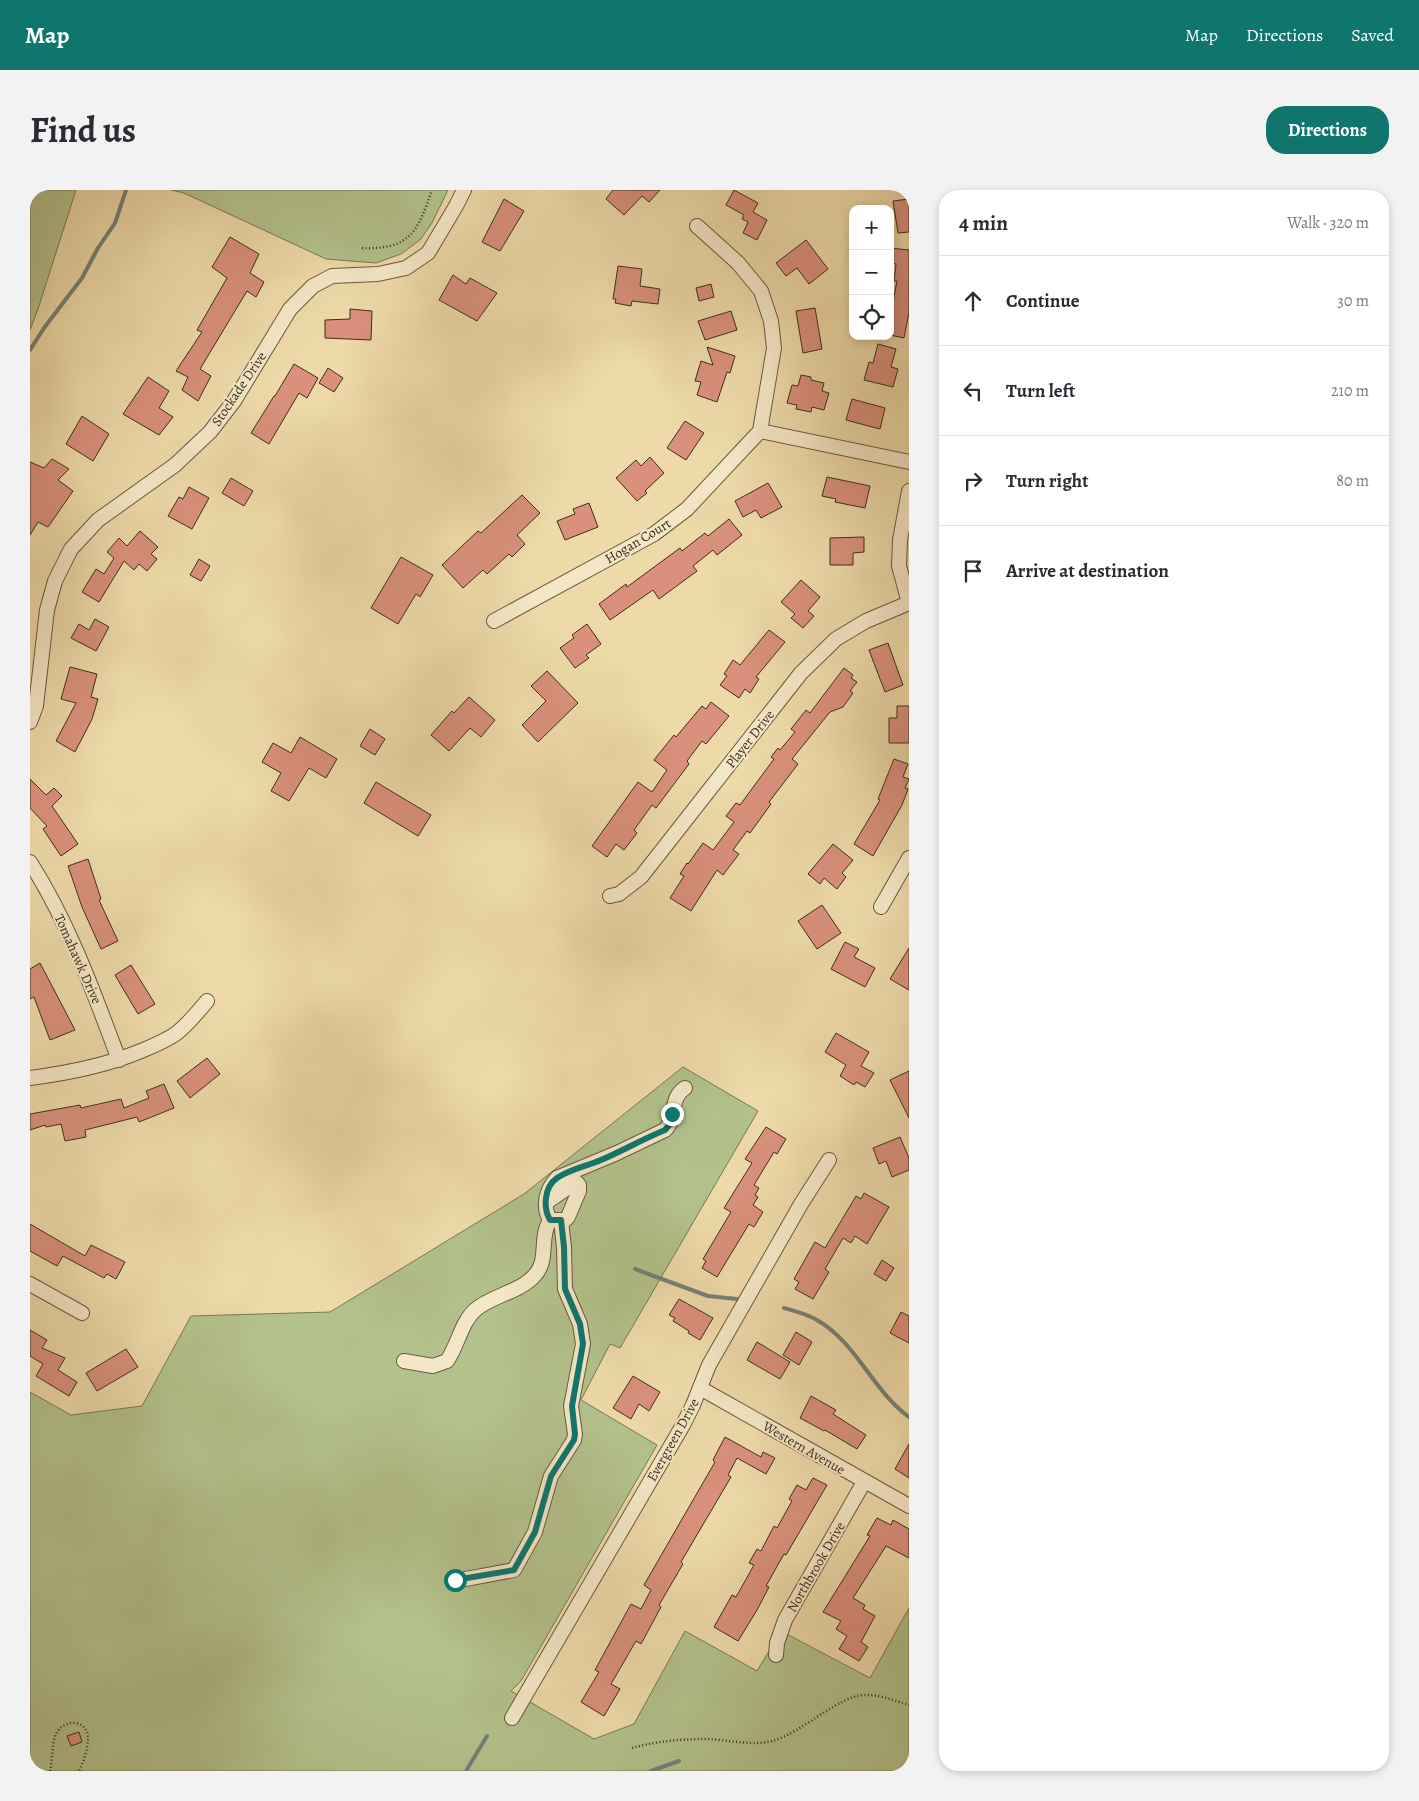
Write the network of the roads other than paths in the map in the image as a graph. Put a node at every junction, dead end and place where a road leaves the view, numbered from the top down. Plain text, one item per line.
1 (464, 190) edge
2 (697, 226) dead end
3 (760, 432) junction
4 (909, 462) edge
5 (909, 491) edge
6 (909, 604) edge
7 (494, 621) dead end
8 (30, 722) edge
9 (909, 858) edge
10 (30, 862) edge
11 (610, 896) dead end
12 (881, 907) dead end
13 (207, 1001) dead end
14 (119, 1060) junction
15 (30, 1078) edge
16 (685, 1088) dead end
17 (829, 1160) dead end
18 (547, 1202) junction
19 (556, 1220) junction
20 (30, 1284) edge
21 (82, 1313) dead end
22 (404, 1361) dead end
23 (700, 1388) junction
24 (864, 1482) junction
25 (909, 1506) edge
26 (455, 1580) dead end
27 (776, 1655) dead end
28 (512, 1718) dead end

1 - 8 street, Stockade Drive
2 - 3 street
3 - 4 street
3 - 7 street, Hogan Court
5 - 6 street
6 - 11 street, Player Drive
9 - 12 street
10 - 14 street, Tomahawk Drive
13 - 14 street
14 - 15 street
16 - 18 street
17 - 23 street, Evergreen Drive
18 - 19 street
18 - 19 street
19 - 22 street
19 - 26 street
20 - 21 street
23 - 24 street, Western Avenue
23 - 28 street, Evergreen Drive
24 - 25 street, Western Avenue
24 - 27 street, Northbrook Drive

